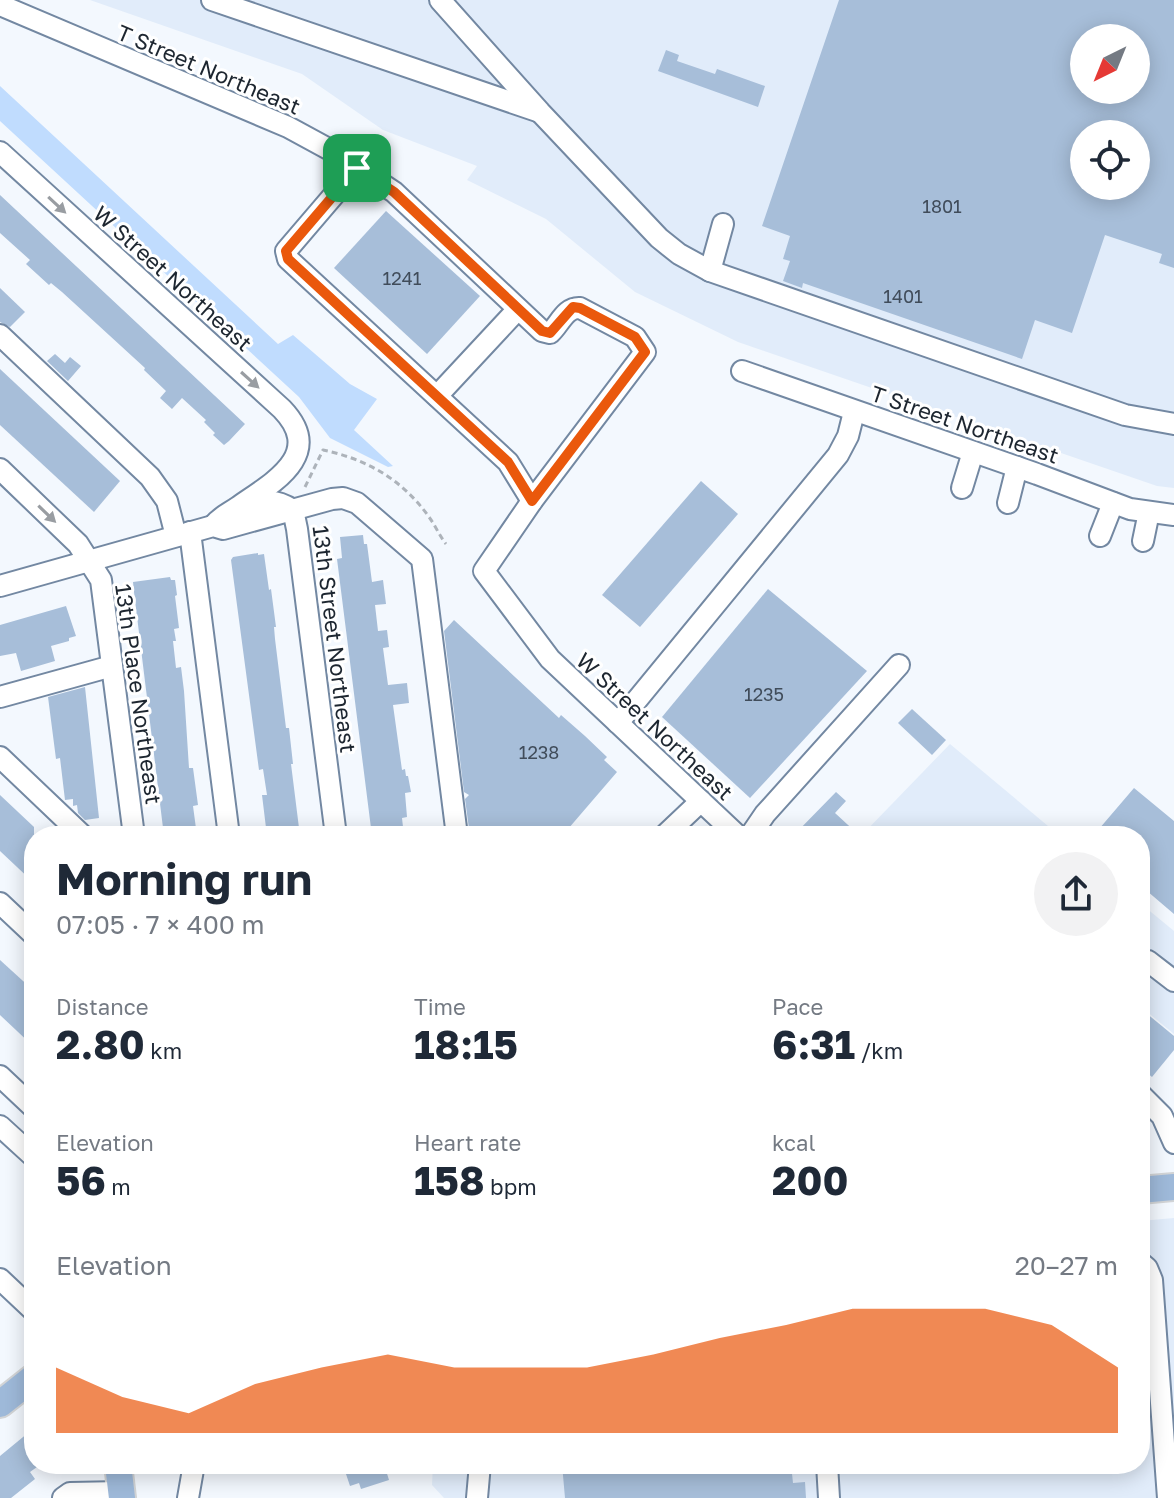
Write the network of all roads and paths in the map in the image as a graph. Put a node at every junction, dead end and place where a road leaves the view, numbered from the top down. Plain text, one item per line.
1 (212, 0) edge
2 (440, 0) edge
3 (0, 5) edge
4 (540, 112) junction
5 (0, 152) edge
6 (357, 168) junction
7 (723, 224) dead end
8 (710, 271) junction
9 (518, 309) junction
10 (0, 335) edge
11 (742, 371) dead end
12 (437, 396) junction
13 (854, 412) junction
14 (1174, 424) edge
15 (973, 452) junction
16 (1017, 467) junction
17 (0, 469) edge
18 (962, 488) dead end
19 (304, 491) dead end
20 (532, 501) junction
21 (1008, 503) dead end
22 (1113, 503) junction
23 (234, 510) junction
24 (293, 510) junction
25 (1149, 512) junction
26 (1174, 515) edge
27 (213, 526) junction
28 (183, 534) junction
29 (1100, 536) dead end
30 (1143, 541) dead end
31 (446, 544) dead end
32 (91, 560) junction
33 (0, 586) edge
34 (899, 665) dead end
35 (112, 666) junction
36 (0, 697) edge
37 (618, 723) junction
38 (0, 757) edge
39 (701, 801) junction
40 (72, 826) edge
41 (133, 826) edge
42 (227, 826) edge
43 (335, 826) edge
44 (456, 826) edge
45 (675, 826) edge
46 (727, 826) edge
47 (757, 826) edge
48 (0, 903) edge
49 (24, 926) edge
50 (1150, 963) edge
51 (1174, 981) edge
52 (0, 1076) edge
53 (24, 1099) edge
54 (1150, 1104) edge
55 (0, 1126) edge
56 (1174, 1143) edge
57 (24, 1148) edge
58 (1174, 1187) edge
59 (1150, 1189) edge
60 (0, 1279) edge
61 (24, 1302) edge
62 (1150, 1336) edge
63 (24, 1385) edge
64 (0, 1404) edge
65 (119, 1474) edge
66 (192, 1474) edge
67 (479, 1474) edge
68 (828, 1474) edge
69 (122, 1495) edge
70 (63, 1498) edge
71 (188, 1498) edge
72 (477, 1498) edge
73 (829, 1498) edge
74 (1168, 1498) edge

1 - 4 street
2 - 4 street
3 - 6 street, T Street Northeast
4 - 8 street
5 -> 23 street, W Street Northeast
6 - 9 street, T Street Northeast
6 - 12 street
7 - 8 street
8 - 14 street
9 - 12 street
9 - 20 street, T Street Northeast
10 - 28 street
11 - 13 street, T Street Northeast
12 - 20 street
13 - 15 street, T Street Northeast
13 - 37 street
15 - 16 street, T Street Northeast
15 - 18 street
16 - 21 street
16 - 22 street, T Street Northeast
17 -> 32 street
19 - 31 path
20 - 37 street, W Street Northeast
22 - 25 street, T Street Northeast
22 - 29 street
23 - 24 street, 13th Street Northeast
23 - 27 street
24 - 27 street
24 - 43 street, 13th Street Northeast
24 - 44 street
25 - 26 street, T Street Northeast
25 - 30 street
27 - 28 street
28 - 32 street
28 - 42 street
32 - 33 street
32 - 35 street, 13th Place Northeast
34 - 47 street
35 - 36 street
35 - 41 street, 13th Place Northeast
37 - 39 street, W Street Northeast
38 - 40 street
39 - 45 street
39 - 46 street, W Street Northeast
48 - 49 street
50 - 51 street
52 - 53 street
54 - 56 street
55 - 57 street
58 - 59 main road
60 - 61 street
62 - 74 street
63 - 64 main road
65 - 69 main road
66 - 71 street
67 - 72 street
68 - 73 street
69 - 70 street

